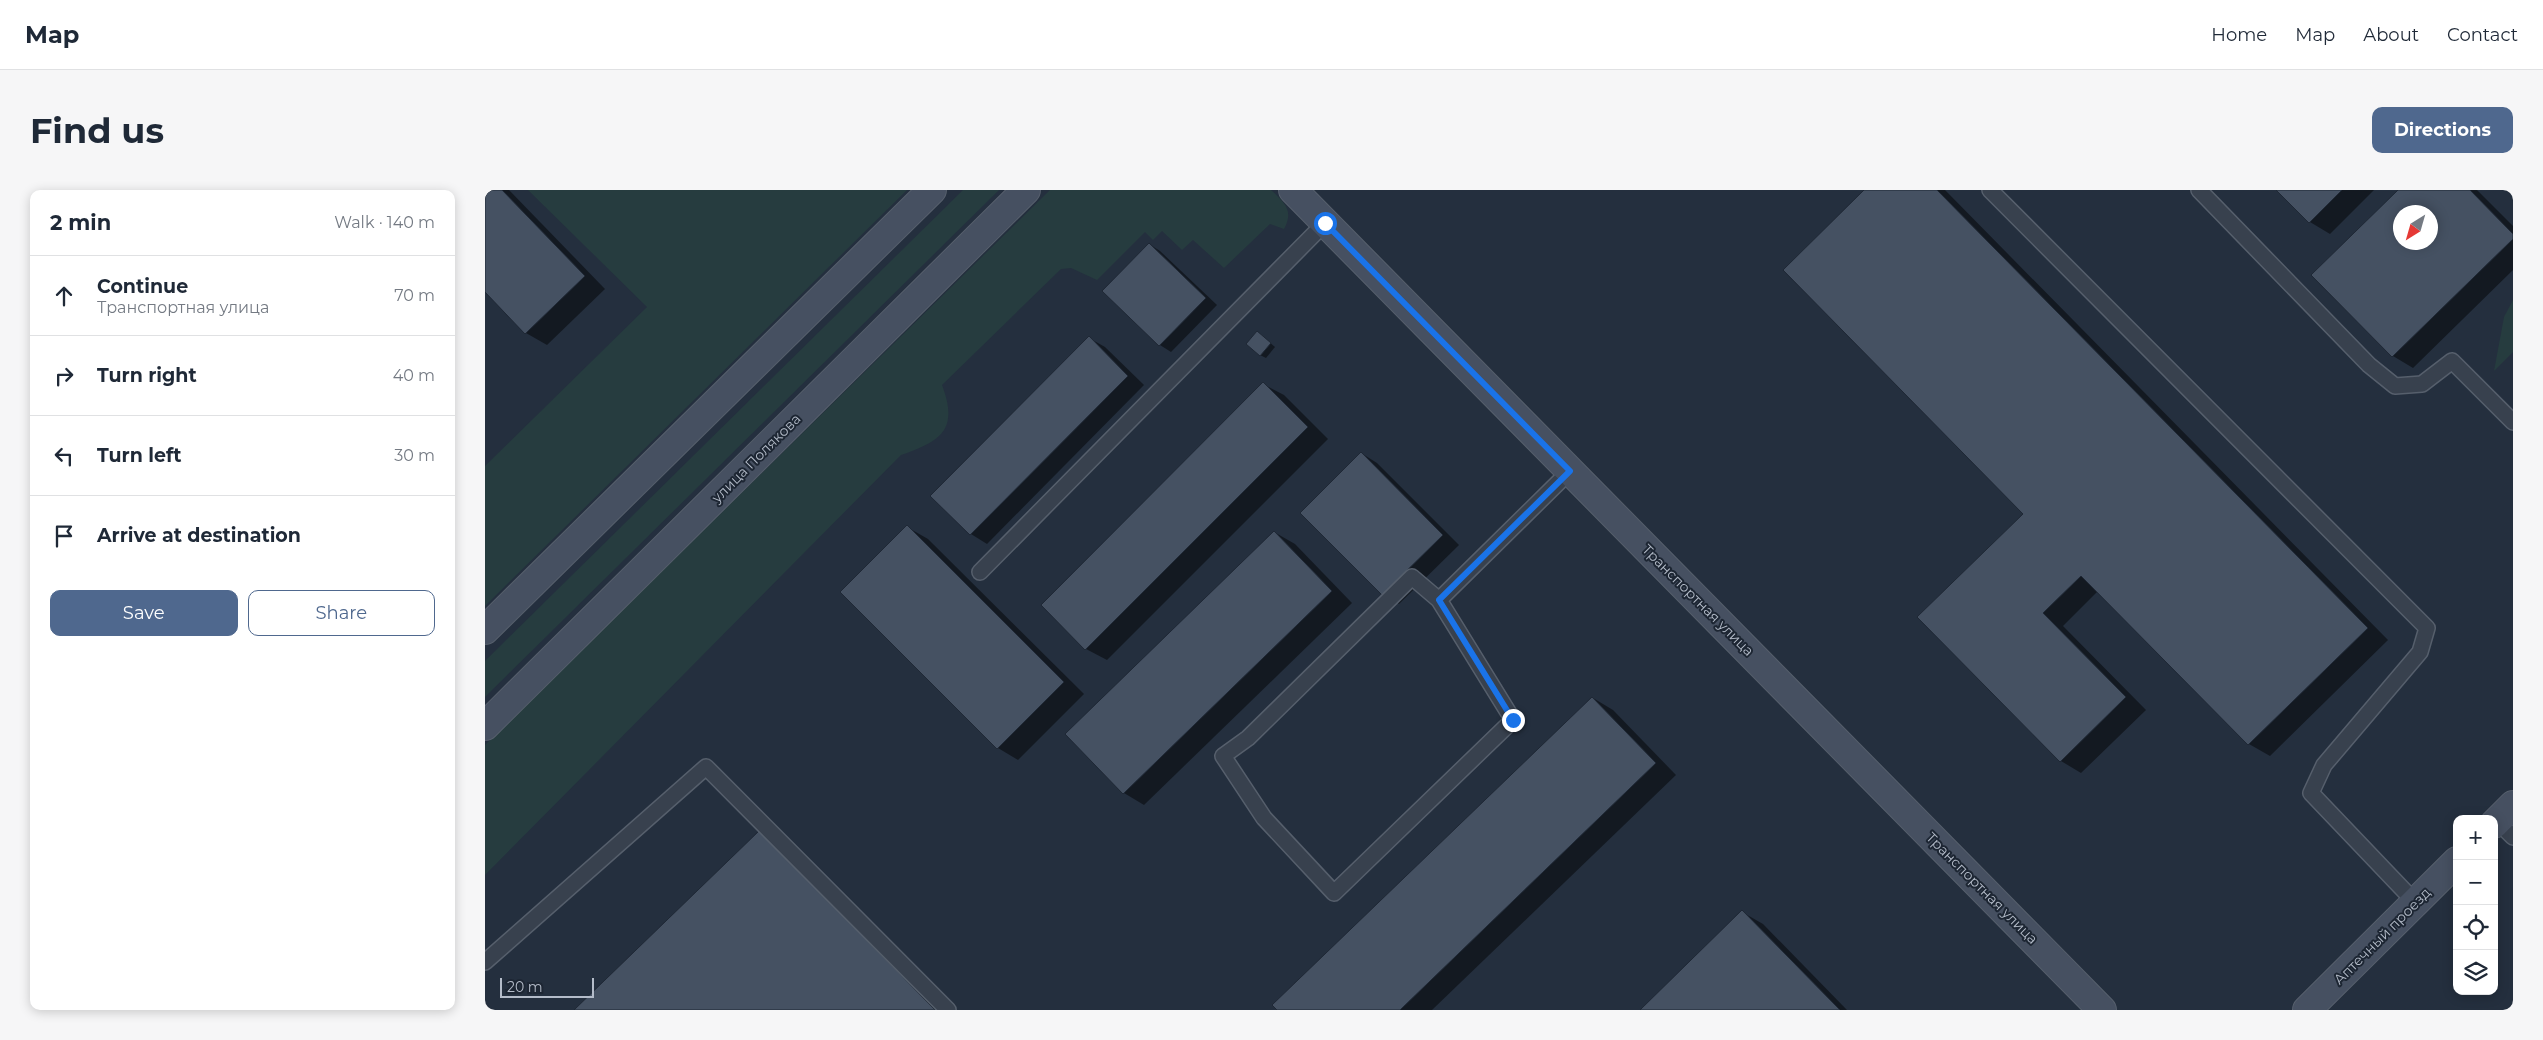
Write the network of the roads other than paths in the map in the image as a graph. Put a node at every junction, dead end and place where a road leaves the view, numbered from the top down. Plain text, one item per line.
1 (932, 190) edge
2 (1026, 190) edge
3 (1293, 190) edge
4 (1991, 190) edge
5 (2199, 190) edge
6 (1325, 223) junction
7 (2513, 422) edge
8 (1570, 471) junction
9 (980, 572) dead end
10 (1439, 600) junction
11 (485, 630) edge
12 (485, 726) edge
13 (2453, 865) edge
14 (2415, 902) junction
15 (485, 962) edge
16 (948, 1010) edge
17 (2102, 1010) edge
18 (2307, 1010) edge

1 - 11 main road
2 - 12 main road, улица Полякова
3 - 6 main road, Транспортная улица
4 - 14 lane
5 - 7 lane
6 - 8 main road, Транспортная улица
6 - 9 lane
8 - 10 lane
8 - 17 main road, Транспортная улица
10 - 10 lane
13 - 14 main road, Аптечный проезд
14 - 18 main road, Аптечный проезд
15 - 16 lane

